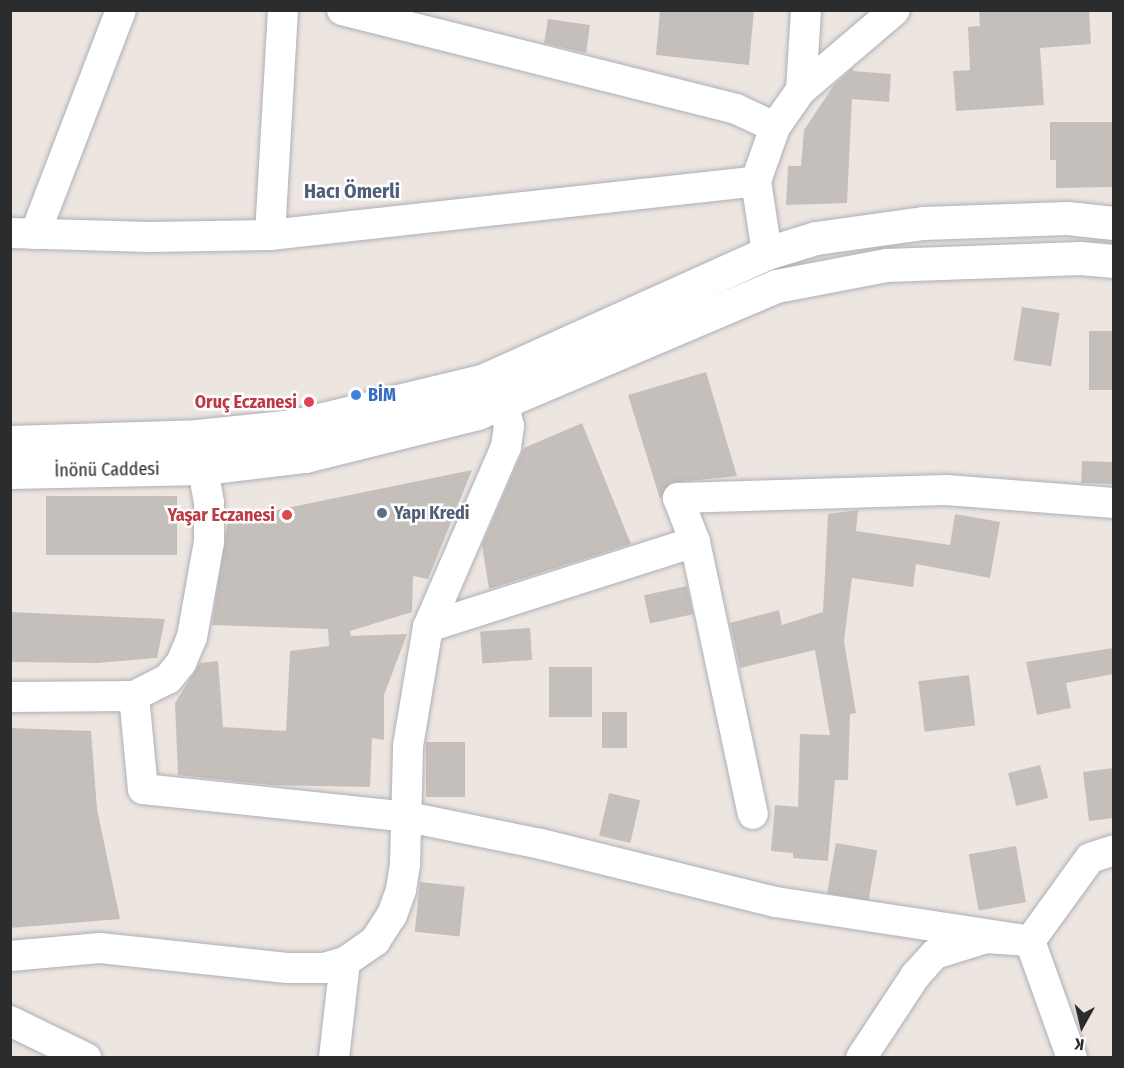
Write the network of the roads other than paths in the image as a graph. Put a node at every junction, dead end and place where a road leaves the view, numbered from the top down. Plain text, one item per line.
1 (120, 10) edge
2 (283, 10) edge
3 (342, 10) edge
4 (806, 10) edge
5 (895, 10) edge
6 (801, 90) junction
7 (775, 127) junction
8 (756, 181) junction
9 (1113, 223) edge
10 (23, 234) edge
11 (270, 235) junction
12 (767, 253) junction
13 (1113, 261) edge
14 (493, 391) junction
15 (197, 436) junction
16 (10, 442) edge
17 (203, 468) junction
18 (10, 472) edge
19 (1113, 503) edge
20 (695, 542) junction
21 (428, 627) junction
22 (134, 696) junction
23 (10, 697) edge
24 (753, 814) dead end
25 (408, 817) junction
26 (1113, 850) edge
27 (1030, 941) junction
28 (10, 956) edge
29 (345, 962) junction
30 (10, 1020) edge
31 (44, 1049) edge
32 (86, 1058) edge
33 (334, 1058) edge
34 (861, 1058) edge
35 (1072, 1058) edge

1 - 10 street
2 - 11 street
3 - 7 street
4 - 6 street
5 - 6 street
6 - 7 street
7 - 8 street
8 - 11 street
8 - 12 street
9 - 12 main road
10 - 11 street
12 - 14 main road
13 - 14 main road
14 - 15 main road, İnönü Caddesi
14 - 17 main road, İnönü Caddesi
14 - 21 street
15 - 16 main road, İnönü Caddesi
15 - 17 street
17 - 18 main road, İnönü Caddesi
17 - 22 street
19 - 20 street
20 - 21 street
20 - 24 street
21 - 25 street
22 - 23 street
22 - 25 street
25 - 27 street
25 - 29 street
26 - 27 street
27 - 34 street
27 - 35 street
28 - 29 street
29 - 33 street
30 - 31 street
31 - 32 street

